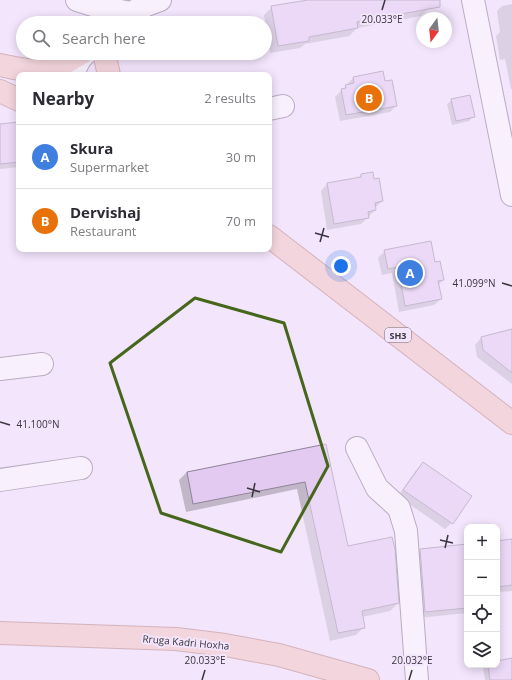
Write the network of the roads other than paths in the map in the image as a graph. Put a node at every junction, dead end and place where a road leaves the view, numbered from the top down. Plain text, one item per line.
1 (77, 0) edge
2 (160, 0) edge
3 (473, 0) edge
4 (118, 16) edge
5 (126, 16) edge
6 (70, 60) edge
7 (80, 60) edge
8 (101, 60) edge
9 (105, 60) edge
10 (0, 65) edge
11 (0, 69) edge
12 (74, 72) edge
13 (98, 72) edge
14 (107, 72) edge
15 (16, 77) edge
16 (0, 91) edge
17 (16, 99) edge
18 (512, 196) edge
19 (274, 241) edge
20 (42, 364) dead end
21 (0, 369) edge
22 (512, 423) edge
23 (357, 448) dead end
24 (81, 468) dead end
25 (0, 480) edge
26 (0, 633) edge
27 (368, 680) edge
28 (417, 680) edge

1 - 4 street
2 - 5 street
3 - 18 street
6 - 10 main road
7 - 12 street
8 - 13 street
9 - 14 main road
11 - 15 main road
16 - 17 main road
19 - 22 main road, SH3
20 - 21 street
23 - 28 street
24 - 25 street
26 - 27 main road, Rruga Kadri Hoxha

